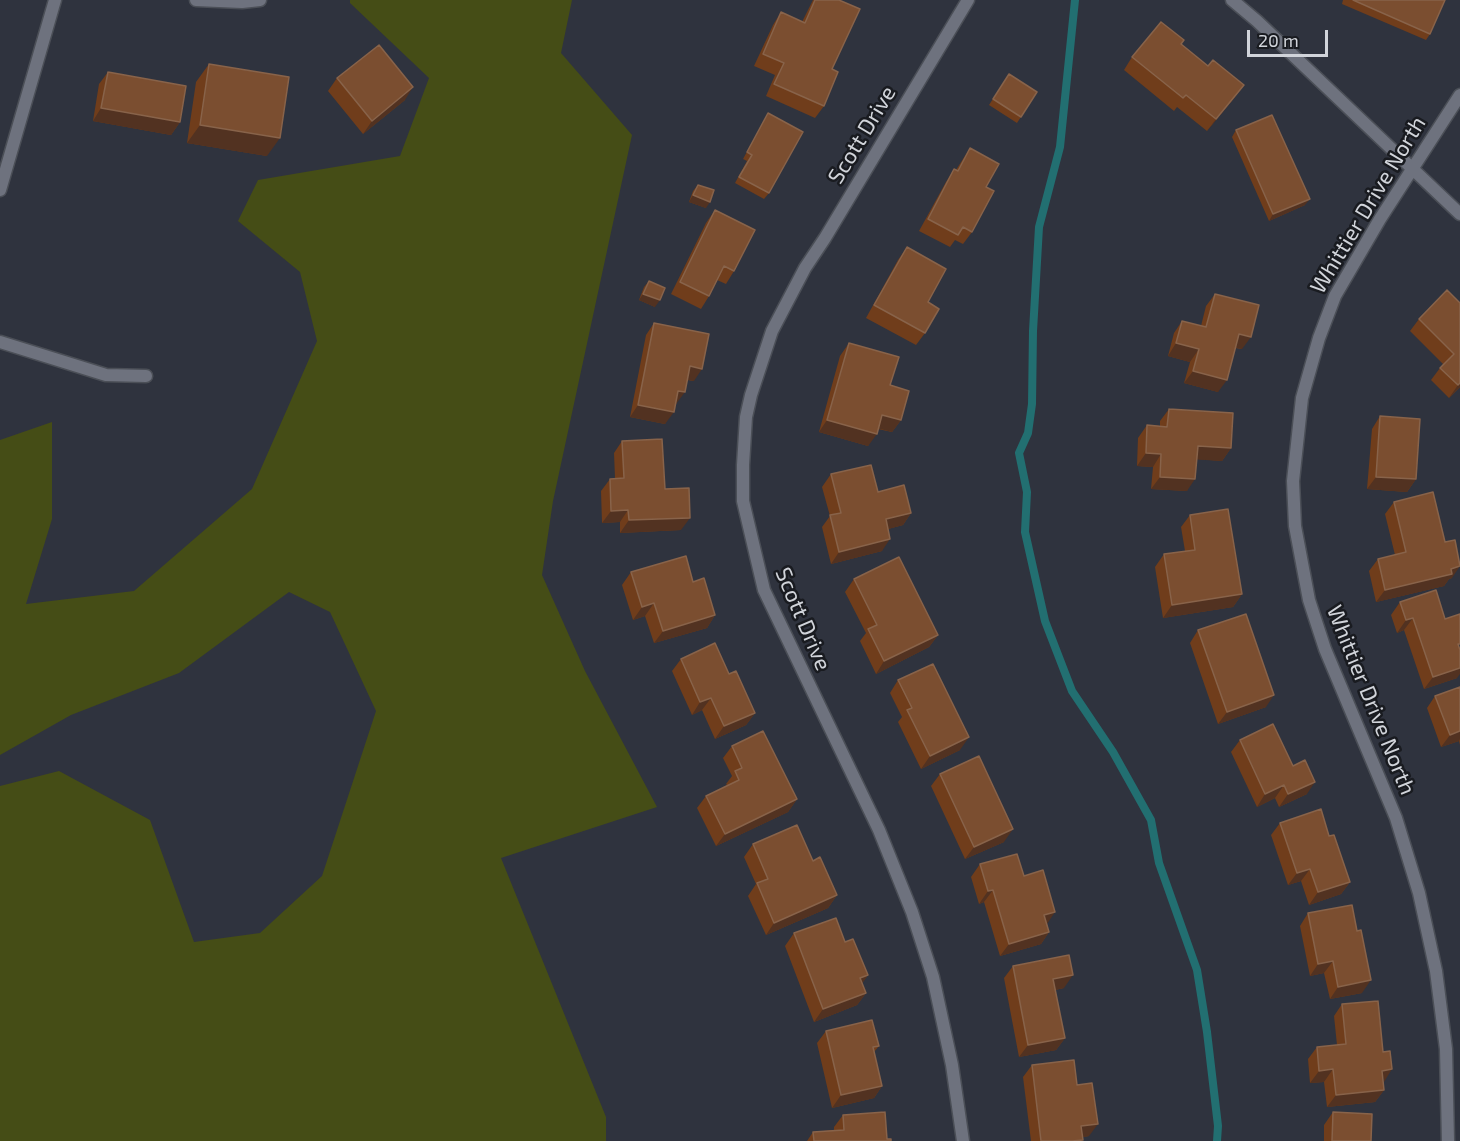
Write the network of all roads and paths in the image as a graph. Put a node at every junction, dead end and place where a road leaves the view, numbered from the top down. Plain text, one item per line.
1 (56, 0) edge
2 (196, 0) edge
3 (260, 0) edge
4 (968, 0) edge
5 (1232, 0) edge
6 (1460, 95) edge
7 (1412, 169) junction
8 (0, 190) edge
9 (1460, 214) edge
10 (0, 342) edge
11 (146, 376) dead end
12 (963, 1141) edge
13 (1448, 1141) edge

1 - 8 street
2 - 3 street
4 - 12 street, Scott Drive
5 - 7 street
6 - 7 street, Whittier Drive North
7 - 9 street
7 - 13 street, Whittier Drive North
10 - 11 street

